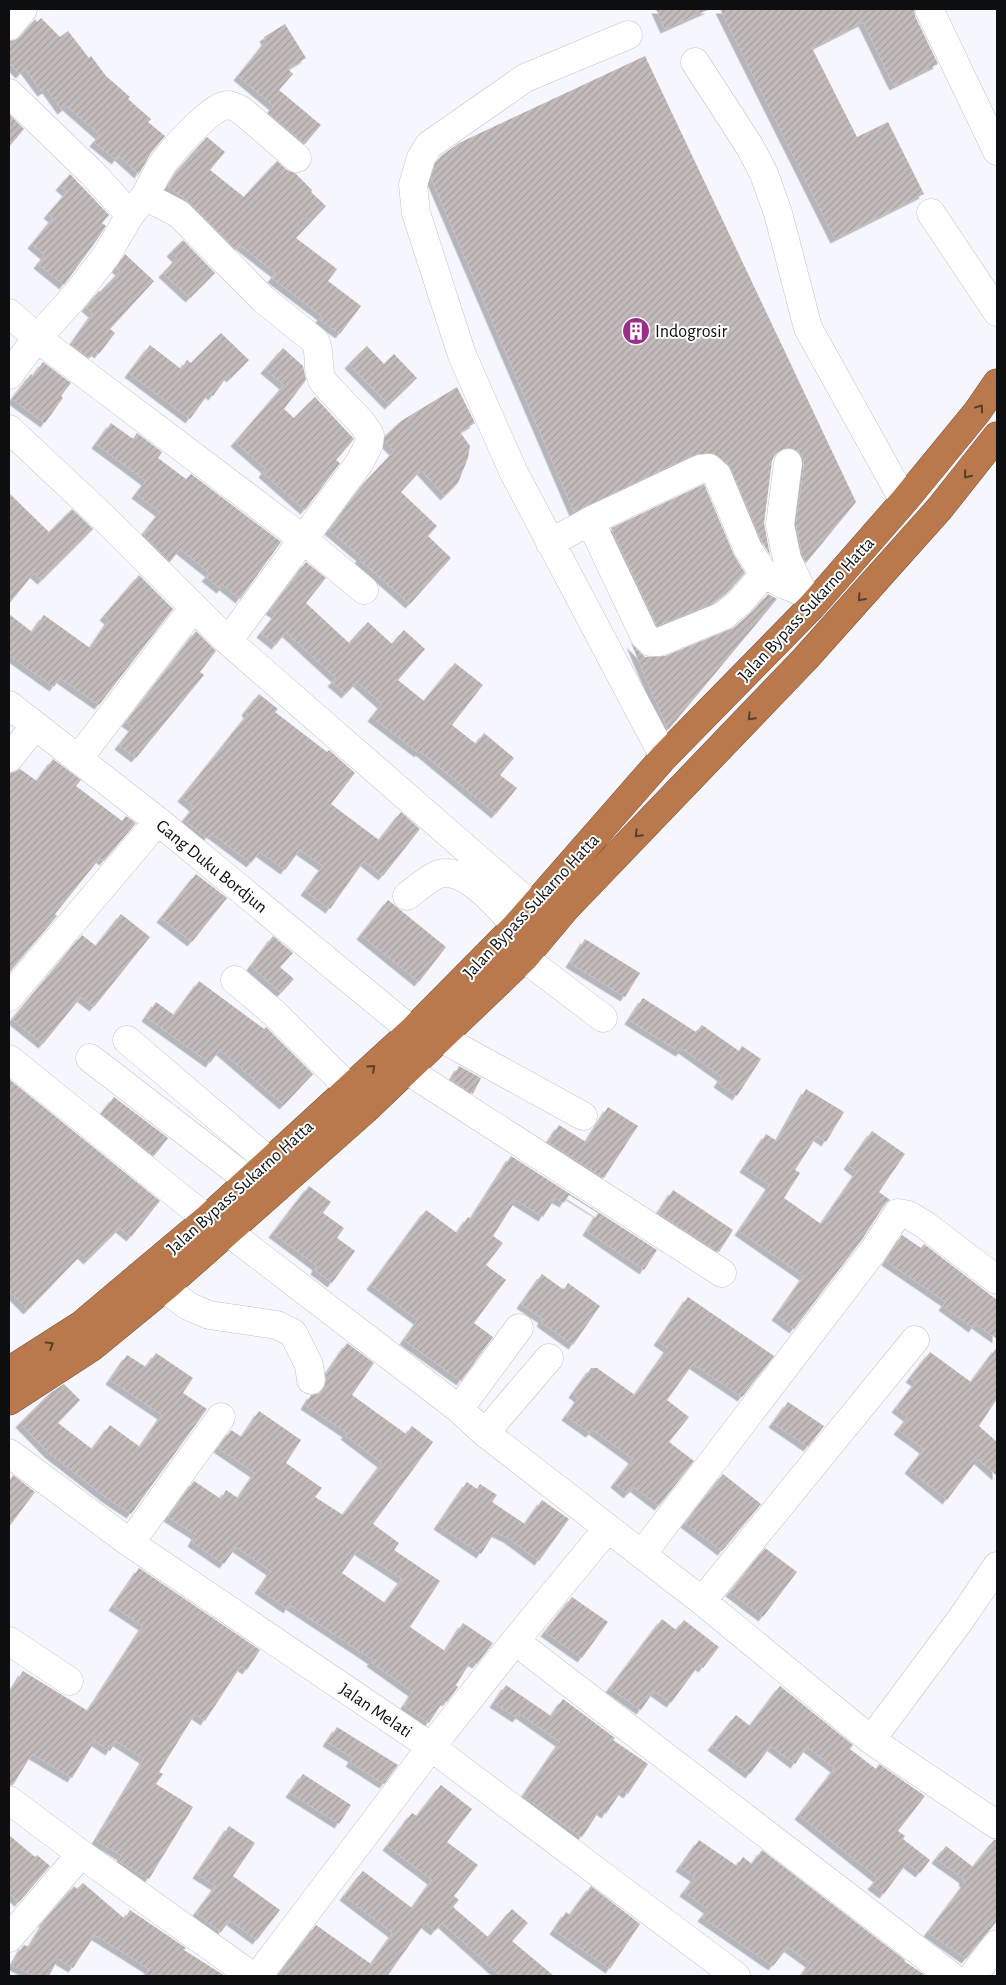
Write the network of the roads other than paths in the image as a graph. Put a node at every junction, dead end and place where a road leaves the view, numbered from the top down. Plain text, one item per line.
1 (23, 9) edge
2 (929, 9) edge
3 (9, 26) edge
4 (628, 35) dead end
5 (695, 62) dead end
6 (9, 93) edge
7 (997, 151) edge
8 (296, 158) dead end
9 (138, 206) junction
10 (930, 212) dead end
11 (997, 312) edge
12 (9, 314) edge
13 (37, 338) junction
14 (9, 375) edge
15 (997, 383) edge
16 (9, 429) edge
17 (997, 436) edge
18 (788, 463) dead end
19 (904, 501) junction
20 (590, 521) junction
21 (303, 539) junction
22 (550, 543) junction
23 (764, 574) junction
24 (364, 590) dead end
25 (808, 598) junction
26 (194, 608) junction
27 (228, 641) junction
28 (9, 705) edge
29 (698, 723) junction
30 (35, 726) junction
31 (722, 746) junction
32 (664, 757) junction
33 (9, 758) edge
34 (78, 759) junction
35 (689, 781) junction
36 (158, 821) junction
37 (407, 896) dead end
38 (524, 917) junction
39 (524, 958) junction
40 (235, 980) dead end
41 (9, 997) edge
42 (603, 1018) dead end
43 (412, 1031) junction
44 (441, 1038) junction
45 (128, 1040) dead end
46 (90, 1058) dead end
47 (9, 1059) edge
48 (407, 1070) junction
49 (349, 1088) junction
50 (583, 1116) dead end
51 (270, 1162) junction
52 (248, 1180) junction
53 (217, 1225) junction
54 (722, 1273) dead end
55 (997, 1280) edge
56 (164, 1288) junction
57 (519, 1328) dead end
58 (915, 1340) dead end
59 (549, 1358) dead end
60 (9, 1371) edge
61 (311, 1380) dead end
62 (9, 1401) edge
63 (459, 1409) junction
64 (222, 1417) dead end
65 (485, 1434) junction
66 (9, 1454) edge
67 (608, 1528) junction
68 (130, 1543) junction
69 (642, 1554) junction
70 (997, 1566) edge
71 (702, 1601) junction
72 (9, 1641) edge
73 (515, 1641) junction
74 (70, 1681) dead end
75 (871, 1740) junction
76 (431, 1747) junction
77 (9, 1800) edge
78 (997, 1825) edge
79 (81, 1854) junction
80 (9, 1938) edge
81 (997, 1944) edge
82 (252, 1976) edge
83 (258, 1976) edge
84 (736, 1976) edge
85 (951, 1976) edge
86 (973, 1976) edge

1 - 3 street
2 - 7 street
4 - 22 street
5 - 19 street
6 - 9 street
8 - 9 street
9 - 13 street
9 - 21 street
10 - 11 street
12 - 13 street
13 - 14 street
13 - 21 street
19 -> 15 highway, Jalan Bypass Sukarno Hatta
16 - 26 street
17 -> 31 highway, Jalan Bypass Sukarno Hatta
18 - 25 street
19 - 25 highway, Jalan Bypass Sukarno Hatta
20 - 22 street
20 - 23 street
20 - 23 street
21 - 24 street
21 - 27 street
22 - 32 street
23 - 25 street
25 - 29 highway, Jalan Bypass Sukarno Hatta
26 - 27 street
26 - 34 street
27 - 38 street
28 - 30 street, Gang Duku Bordjun
29 - 31 highway
29 - 32 highway, Jalan Bypass Sukarno Hatta
30 - 33 street
30 - 34 street, Gang Duku Bordjun
31 - 35 highway, Jalan Bypass Sukarno Hatta
32 - 35 highway
32 - 38 highway, Jalan Bypass Sukarno Hatta
34 - 36 street, Gang Duku Bordjun
35 -> 39 highway, Jalan Bypass Sukarno Hatta
36 - 41 street
36 - 43 street, Gang Duku Bordjun
37 - 38 street
38 - 43 highway, Jalan Bypass Sukarno Hatta
39 - 42 street
39 - 44 highway, Jalan Bypass Sukarno Hatta
40 - 49 street
49 -> 43 highway, Jalan Bypass Sukarno Hatta
44 - 48 highway, Jalan Bypass Sukarno Hatta
44 - 50 street
45 - 51 street
46 - 52 street
47 - 53 street
48 - 53 highway, Jalan Bypass Sukarno Hatta
48 - 54 street
49 - 51 highway, Jalan Bypass Sukarno Hatta
51 - 52 highway, Jalan Bypass Sukarno Hatta
52 - 53 highway, Jalan Bypass Sukarno Hatta
53 - 56 highway, Jalan Bypass Sukarno Hatta
60 -> 53 highway, Jalan Bypass Sukarno Hatta
53 - 63 street
55 - 69 street
56 - 61 street
56 - 62 highway, Jalan Bypass Sukarno Hatta
57 - 63 street
58 - 71 street
59 - 65 street
63 - 65 street
64 - 68 street
65 - 67 street
66 - 68 street, Jalan Melati
67 - 69 street
67 - 73 street
68 - 76 street, Jalan Melati
69 - 71 street
70 - 75 street
71 - 75 street
72 - 74 street
73 - 76 street
73 - 85 street
75 - 78 street
76 - 83 street
76 - 84 street, Jalan Melati
77 - 79 street
79 - 80 street
79 - 82 street
81 - 86 street

